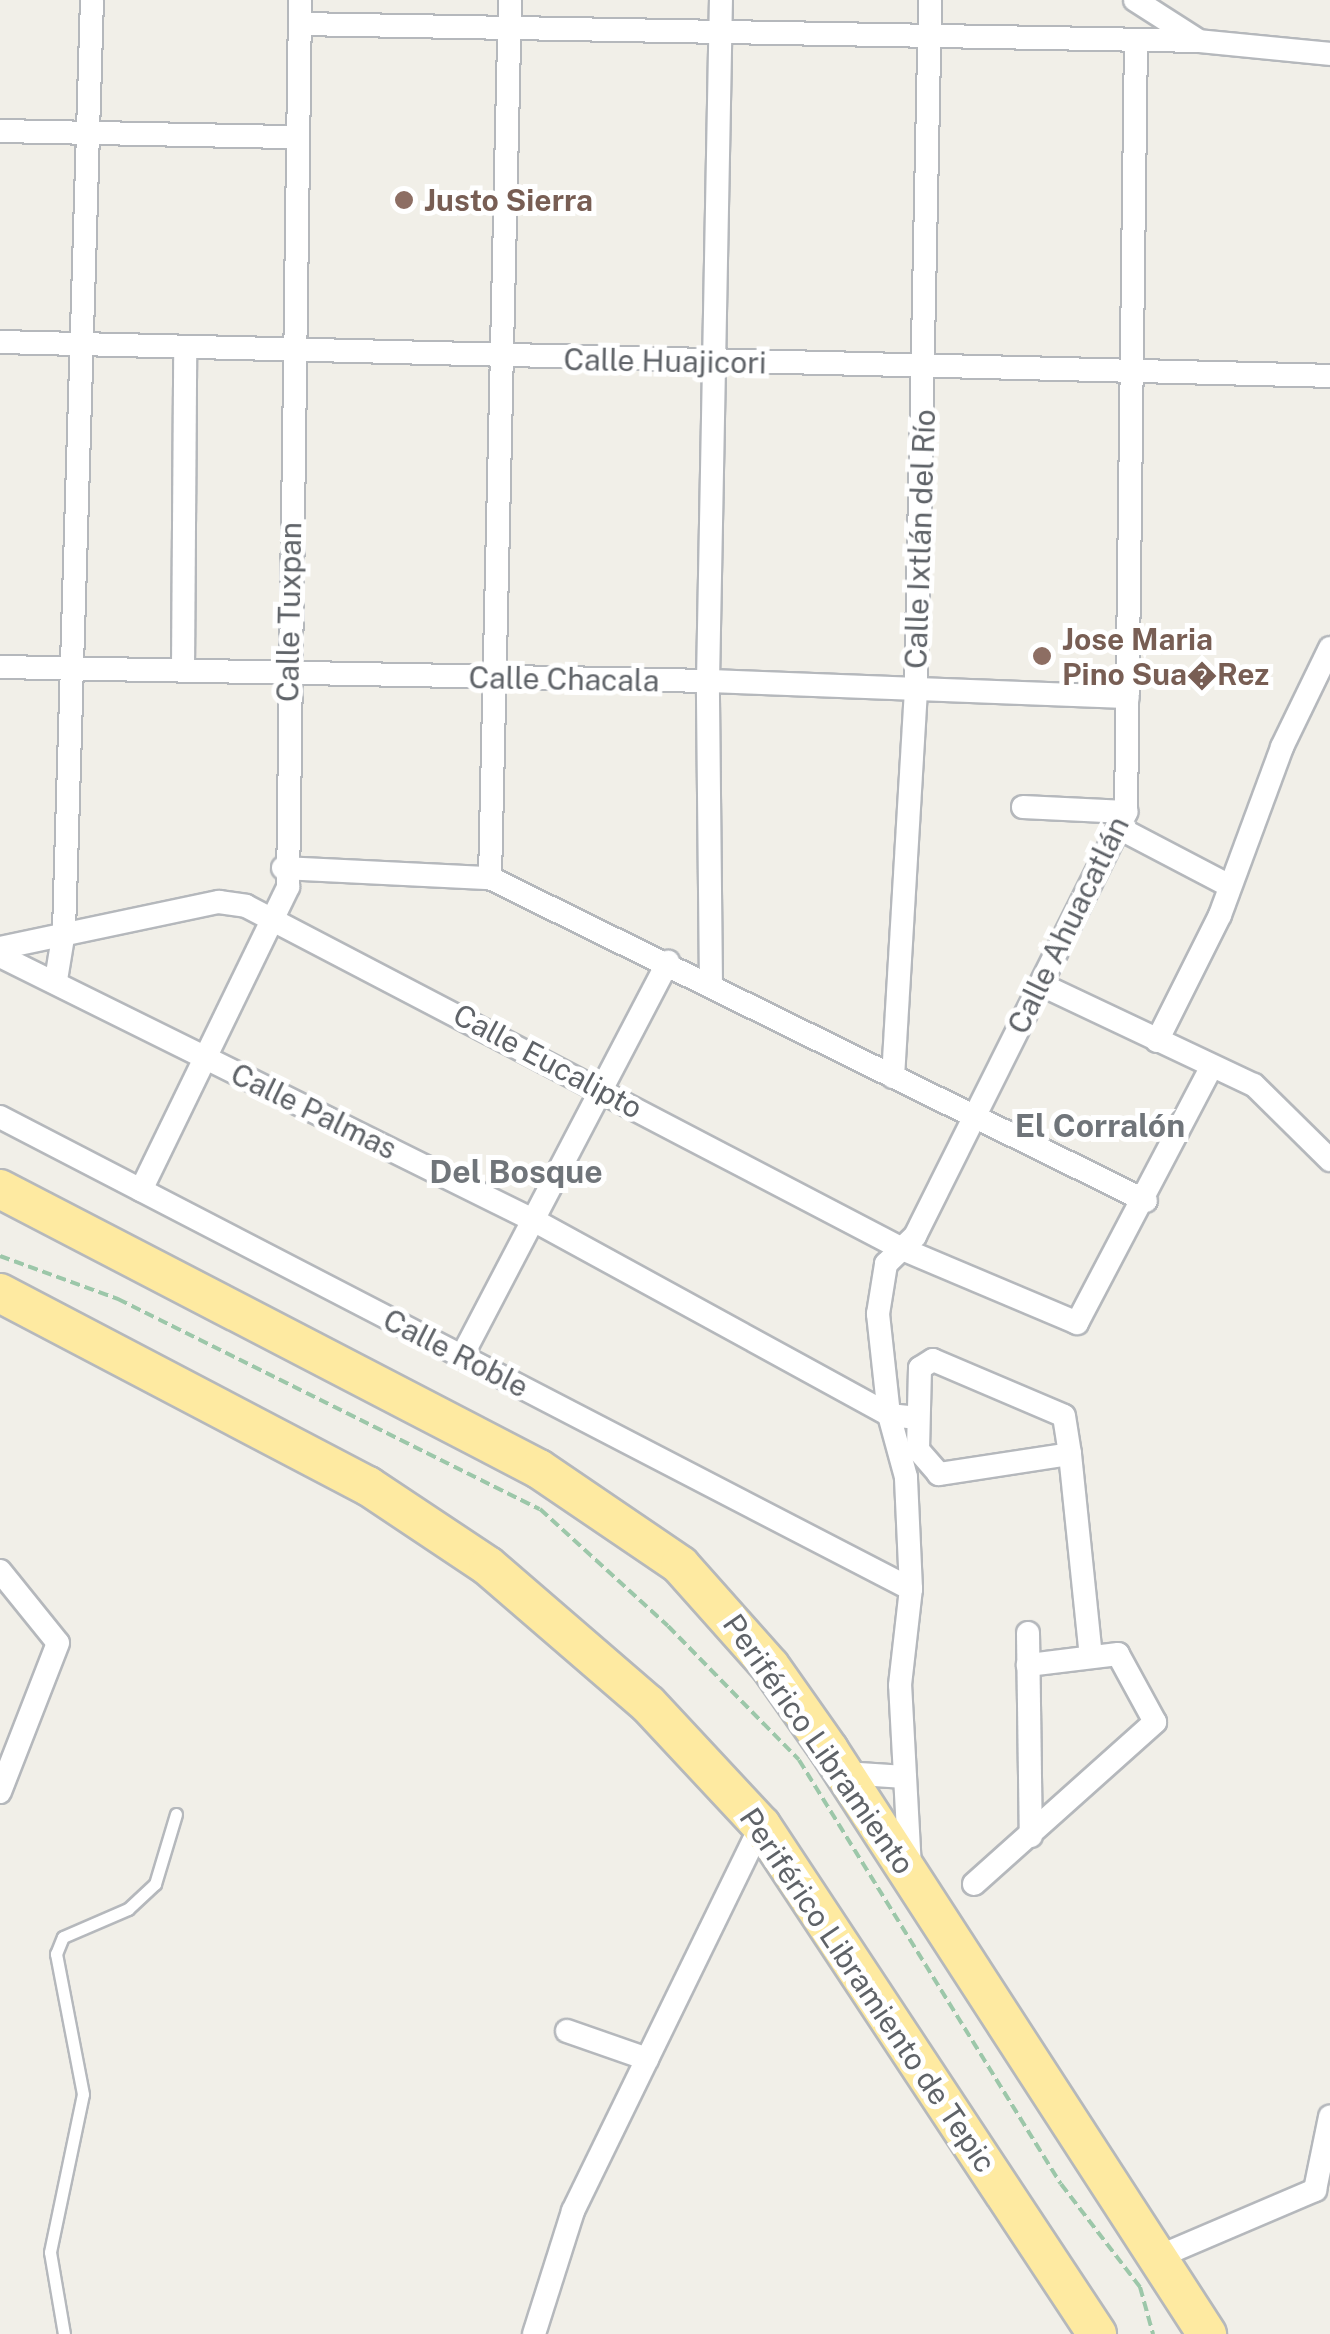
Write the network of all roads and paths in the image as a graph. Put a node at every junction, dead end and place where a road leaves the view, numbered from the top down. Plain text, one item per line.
1 (92, 0) edge
2 (510, 0) edge
3 (721, 0) edge
4 (930, 0) edge
5 (1135, 0) edge
6 (300, 12) edge
7 (509, 28) junction
8 (720, 32) junction
9 (930, 36) junction
10 (1136, 40) junction
11 (1198, 41) junction
12 (1330, 54) edge
13 (0, 131) edge
14 (85, 134) junction
15 (297, 137) junction
16 (0, 342) edge
17 (80, 346) junction
18 (186, 349) junction
19 (292, 352) junction
20 (502, 356) junction
21 (713, 362) junction
22 (926, 366) junction
23 (1131, 371) junction
24 (1330, 376) edge
25 (1330, 648) edge
26 (0, 667) edge
27 (71, 669) junction
28 (184, 670) junction
29 (289, 673) junction
30 (495, 679) junction
31 (708, 681) junction
32 (916, 688) junction
33 (1128, 698) junction
34 (1022, 806) dead end
35 (1122, 820) junction
36 (283, 868) junction
37 (490, 878) junction
38 (1230, 886) junction
39 (274, 916) junction
40 (64, 932) junction
41 (0, 948) edge
42 (0, 956) edge
43 (668, 962) junction
44 (56, 980) junction
45 (710, 985) junction
46 (1042, 986) junction
47 (1157, 1041) junction
48 (206, 1057) junction
49 (1212, 1066) junction
50 (893, 1077) junction
51 (598, 1088) junction
52 (975, 1115) junction
53 (0, 1118) edge
54 (1330, 1160) edge
55 (0, 1189) edge
56 (141, 1190) junction
57 (1146, 1201) junction
58 (537, 1222) junction
59 (902, 1249) junction
60 (0, 1293) edge
61 (462, 1356) junction
62 (890, 1414) junction
63 (918, 1418) junction
64 (1070, 1454) junction
65 (0, 1571) edge
66 (911, 1589) junction
67 (1028, 1633) dead end
68 (1091, 1656) junction
69 (1028, 1665) junction
70 (844, 1773) junction
71 (906, 1777) junction
72 (0, 1792) edge
73 (176, 1814) dead end
74 (761, 1826) junction
75 (1031, 1836) junction
76 (910, 1872) junction
77 (974, 1884) dead end
78 (567, 2031) dead end
79 (647, 2059) junction
80 (1330, 2117) edge
81 (1322, 2197) edge
82 (1158, 2257) junction
83 (64, 2334) edge
84 (534, 2334) edge
85 (1096, 2334) edge
86 (1206, 2334) edge

1 - 14 street
2 - 7 street
3 - 8 street
4 - 9 street, Calle Ixtlán del Río
5 - 11 street
6 - 7 street
6 - 15 street, Calle Tuxpan
7 - 8 street
7 - 20 street
8 - 9 street
8 - 21 street
9 - 10 street
9 - 22 street, Calle Ixtlán del Río
10 - 11 street
10 - 23 street, Calle Ahuacatlán
11 - 12 street
13 - 14 street
14 - 15 street
14 - 17 street
15 - 19 street, Calle Tuxpan
16 - 17 street, Calle Huajicori
17 - 18 street, Calle Huajicori
17 - 27 street
18 - 19 street, Calle Huajicori
18 - 28 street
19 - 20 street, Calle Huajicori
19 - 29 street, Calle Tuxpan
20 - 21 street, Calle Huajicori
20 - 30 street
21 - 22 street, Calle Huajicori
21 - 31 street
22 - 23 street, Calle Huajicori
22 - 32 street, Calle Ixtlán del Río
23 - 24 street, Calle Huajicori
23 - 33 street, Calle Ahuacatlán
25 - 38 street
26 - 27 street, Calle Chacala
27 - 28 street, Calle Chacala
27 - 40 street
28 - 29 street, Calle Chacala
29 - 30 street, Calle Chacala
29 - 36 street, Calle Tuxpan
30 - 31 street, Calle Chacala
30 - 37 street
31 - 32 street, Calle Chacala
31 - 45 street
32 - 33 street, Calle Chacala
32 - 50 street, Calle Ixtlán del Río
33 - 35 street, Calle Ahuacatlán
34 - 35 street
35 - 38 street
35 - 46 street, Calle Ahuacatlán
36 - 37 street
36 - 39 street, Calle Tuxpan
37 - 43 street
38 - 47 street
39 - 40 street, Calle Eucalipto
39 - 48 street, Calle Tuxpan
39 - 51 street, Calle Eucalipto
40 - 41 street, Calle Eucalipto
40 - 44 street
42 - 44 street, Calle Palmas
43 - 45 street
43 - 51 street
44 - 48 street, Calle Palmas
45 - 50 street
46 - 47 street
46 - 52 street, Calle Ahuacatlán
47 - 49 street
48 - 56 street, Calle Tuxpan
48 - 58 street, Calle Palmas
49 - 54 street
49 - 57 street
50 - 52 street
51 - 58 street
51 - 59 street, Calle Eucalipto
52 - 57 street
52 - 59 street, Calle Ahuacatlán
53 - 56 street, Calle Roble
55 - 70 highway, Periférico Libramiento
56 - 61 street, Calle Roble
57 - 59 street, Calle Eucalipto
58 - 61 street
58 - 62 street, Calle Palmas
59 - 62 street, Calle Ahuacatlán
60 - 74 highway, Periférico Libramiento de Tepic
61 - 66 street, Calle Roble
62 - 63 street
62 - 66 street, Calle Ahuacatlán
63 - 64 street
63 - 64 street
64 - 68 street
65 - 72 street
66 - 71 street, Calle Ahuacatlán
67 - 69 street
68 - 69 street
68 - 75 street
69 - 75 street
70 - 71 street
70 - 76 highway, Periférico Libramiento
71 - 76 street, Calle Ahuacatlán
73 - 83 lane
74 - 79 street
74 - 85 highway, Periférico Libramiento de Tepic
75 - 77 street
76 - 82 highway, Periférico Libramiento
78 - 79 street
79 - 84 street
80 - 81 street
81 - 82 street
82 - 86 highway, Periférico Libramiento

